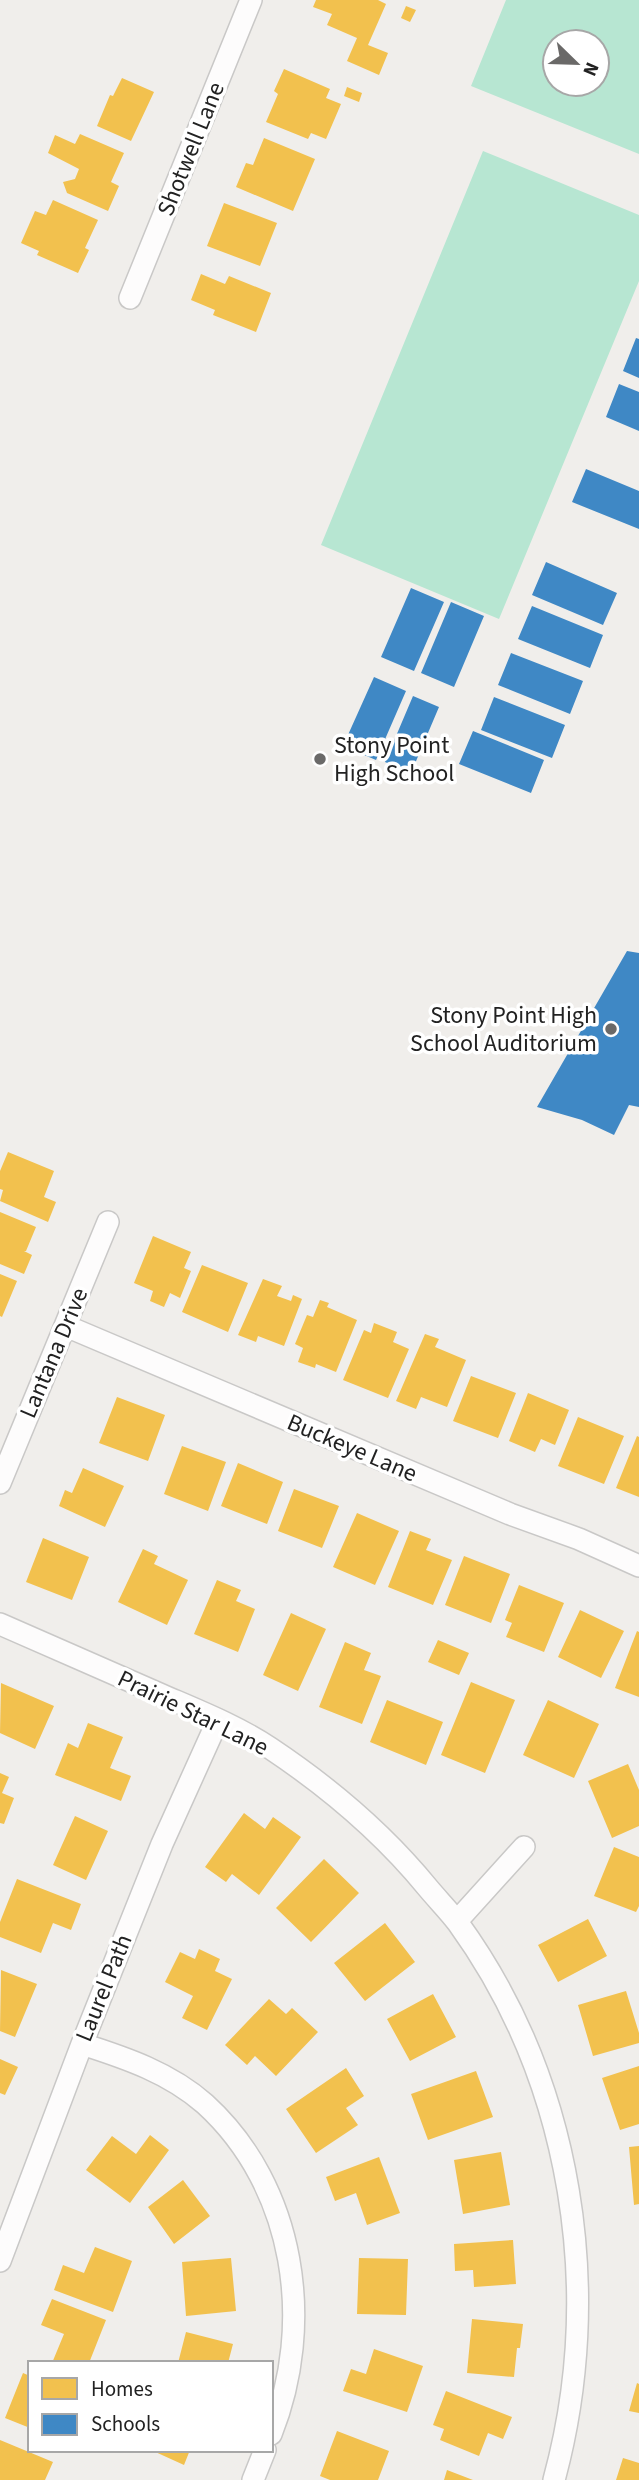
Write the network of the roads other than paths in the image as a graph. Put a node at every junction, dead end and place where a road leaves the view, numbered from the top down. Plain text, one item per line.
1 (251, 0) edge
2 (130, 298) dead end
3 (108, 1222) dead end
4 (66, 1326) junction
5 (0, 1483) edge
6 (639, 1566) edge
7 (0, 1624) edge
8 (218, 1720) junction
9 (524, 1847) dead end
10 (457, 1921) junction
11 (82, 2044) junction
12 (0, 2260) edge
13 (273, 2429) edge
14 (264, 2452) edge
15 (253, 2480) edge
16 (554, 2480) edge

1 - 2 street, Shotwell Lane
3 - 4 street, Lantana Drive
4 - 5 street, Lantana Drive
4 - 6 street, Buckeye Lane
7 - 8 street, Prairie Star Lane
8 - 10 street, Prairie Star Lane
8 - 11 street, Laurel Path
9 - 10 street
10 - 16 street, Prairie Star Lane
11 - 12 street, Laurel Path
11 - 13 street
14 - 15 street

